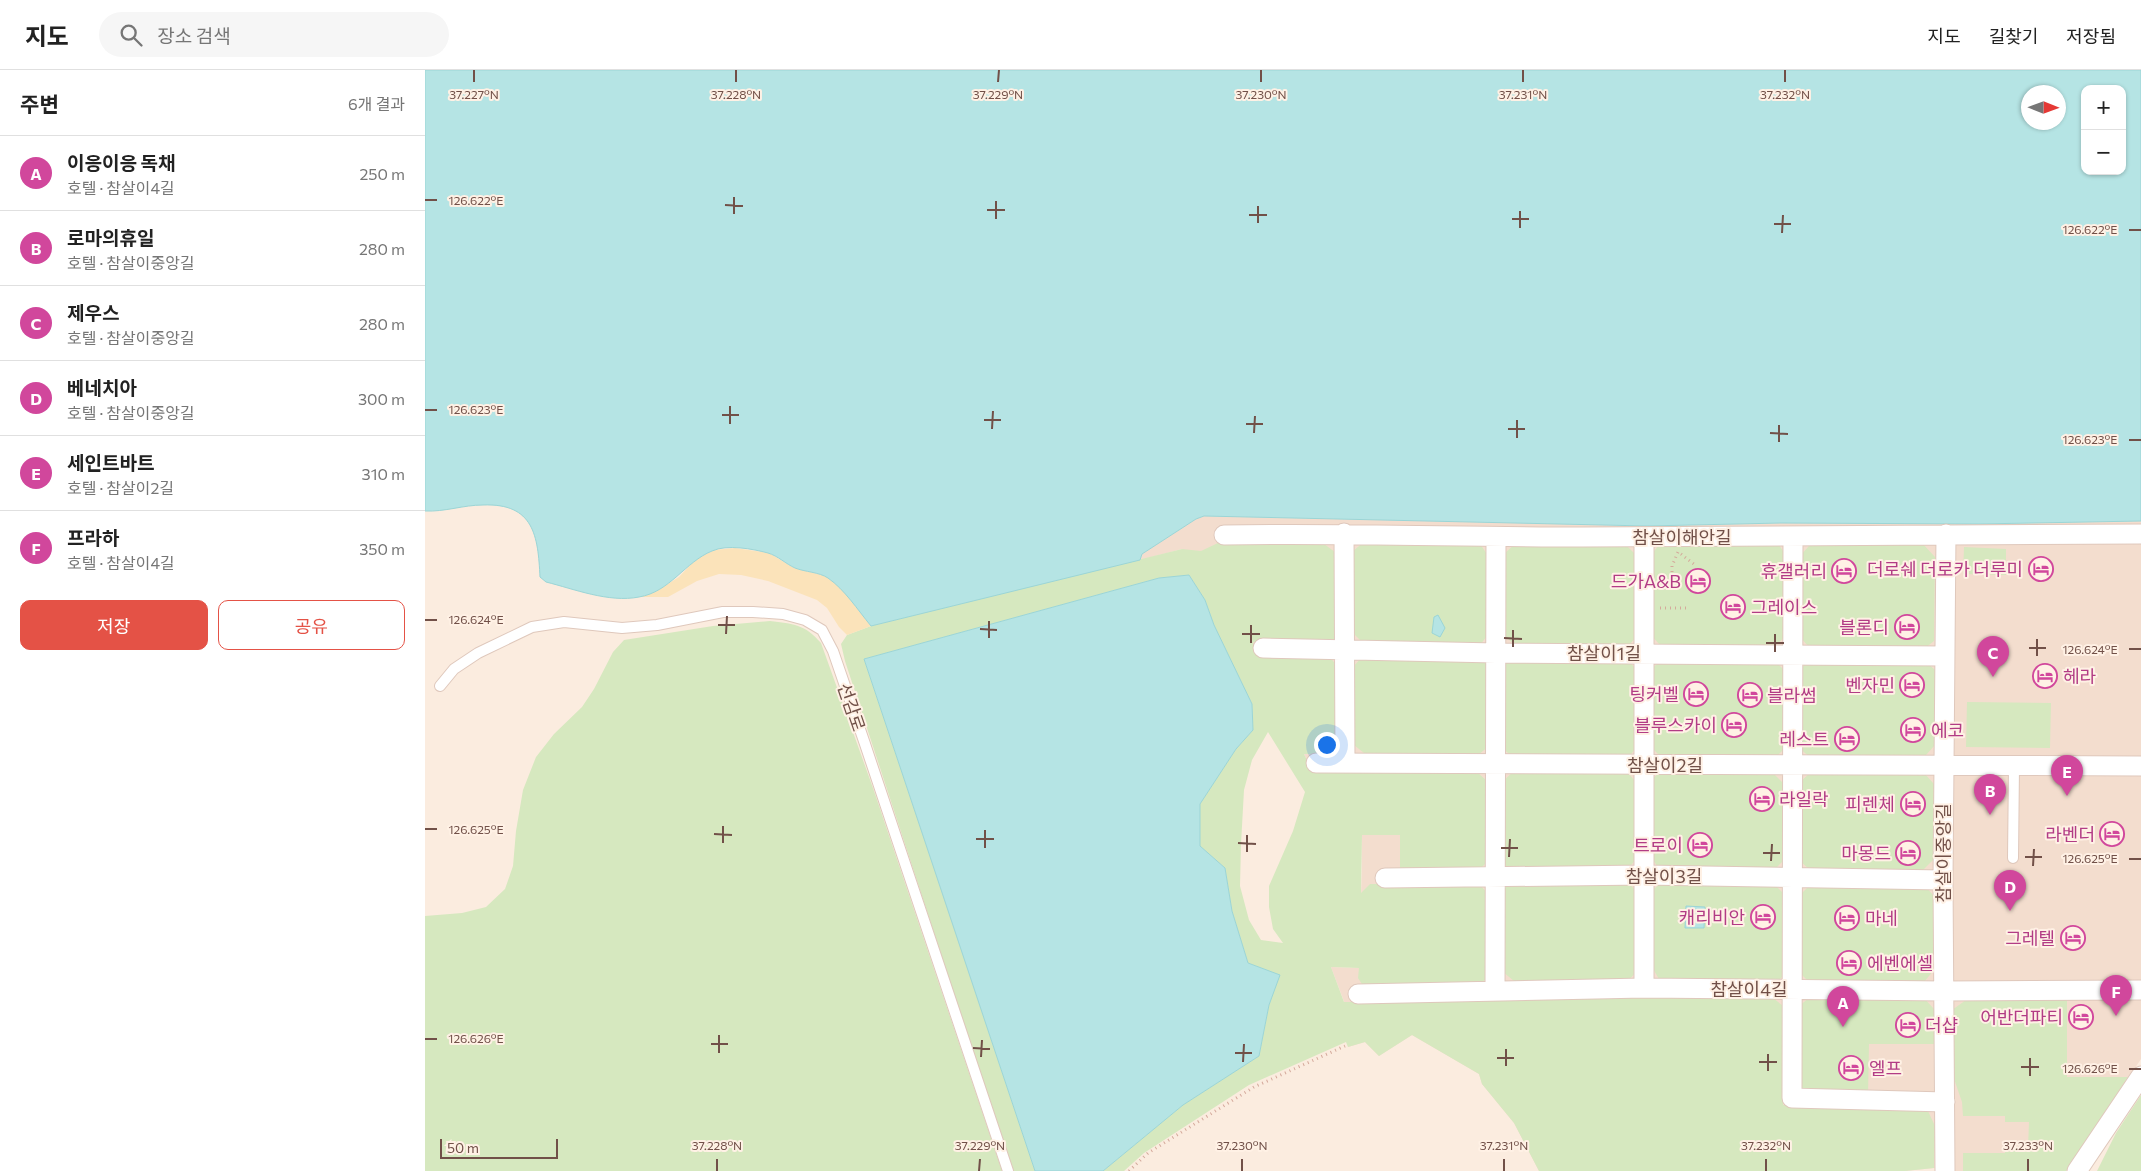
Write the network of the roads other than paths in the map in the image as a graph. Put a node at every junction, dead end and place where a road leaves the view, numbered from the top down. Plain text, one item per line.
1 (1344, 533) junction
2 (1946, 534) junction
3 (2141, 534) edge
4 (1223, 535) dead end
5 (1793, 536) junction
6 (1497, 537) junction
7 (1644, 537) junction
8 (1263, 648) dead end
9 (1345, 651) junction
10 (1496, 653) junction
11 (1645, 654) junction
12 (1793, 654) junction
13 (1945, 656) junction
14 (440, 686) dead end
15 (1316, 763) dead end
16 (1345, 763) junction
17 (1496, 764) junction
18 (1643, 765) junction
19 (1792, 766) junction
20 (1944, 766) junction
21 (2014, 766) junction
22 (2141, 766) edge
23 (2013, 858) dead end
24 (1645, 876) junction
25 (1495, 877) junction
26 (1385, 878) dead end
27 (1791, 878) junction
28 (1943, 880) junction
29 (1644, 988) junction
30 (1495, 990) junction
31 (1791, 990) junction
32 (2141, 990) edge
33 (1944, 991) junction
34 (1358, 994) dead end
35 (2141, 1076) edge
36 (1945, 1102) junction
37 (1008, 1171) edge
38 (1945, 1171) edge
39 (2077, 1171) edge

1 - 4 street, 참살이해안길
1 - 6 street, 참살이해안길
1 - 9 street
2 - 3 street, 참살이해안길
2 - 5 street, 참살이해안길
2 - 13 street, 참살이중앙길
5 - 7 street, 참살이해안길
5 - 12 street
6 - 7 street, 참살이해안길
6 - 10 street
7 - 11 street
8 - 9 street, 참살이1길
9 - 10 street, 참살이1길
9 - 16 street
10 - 11 street, 참살이1길
10 - 17 street
11 - 12 street, 참살이1길
11 - 18 street
12 - 13 street, 참살이1길
12 - 19 street
13 - 20 street, 참살이중앙길
14 - 37 lane, 선감로
15 - 16 street, 참살이2길
16 - 17 street, 참살이2길
17 - 18 street, 참살이2길
17 - 25 street
18 - 19 street, 참살이2길
18 - 24 street
19 - 20 street, 참살이2길
19 - 27 street
20 - 21 street, 참살이2길
20 - 28 street, 참살이중앙길
21 - 22 street, 참살이2길
21 - 23 lane
24 - 25 street, 참살이3길
24 - 27 street, 참살이3길
24 - 29 street
25 - 26 street, 참살이3길
25 - 30 street
27 - 28 street, 참살이3길
27 - 31 street
28 - 33 street, 참살이중앙길
29 - 30 street, 참살이4길
29 - 31 street, 참살이4길
30 - 34 street, 참살이4길
31 - 33 street, 참살이4길
31 - 36 street
32 - 33 street, 참살이4길
33 - 36 street, 참살이중앙길
35 - 39 street
36 - 38 street, 참살이중앙길

